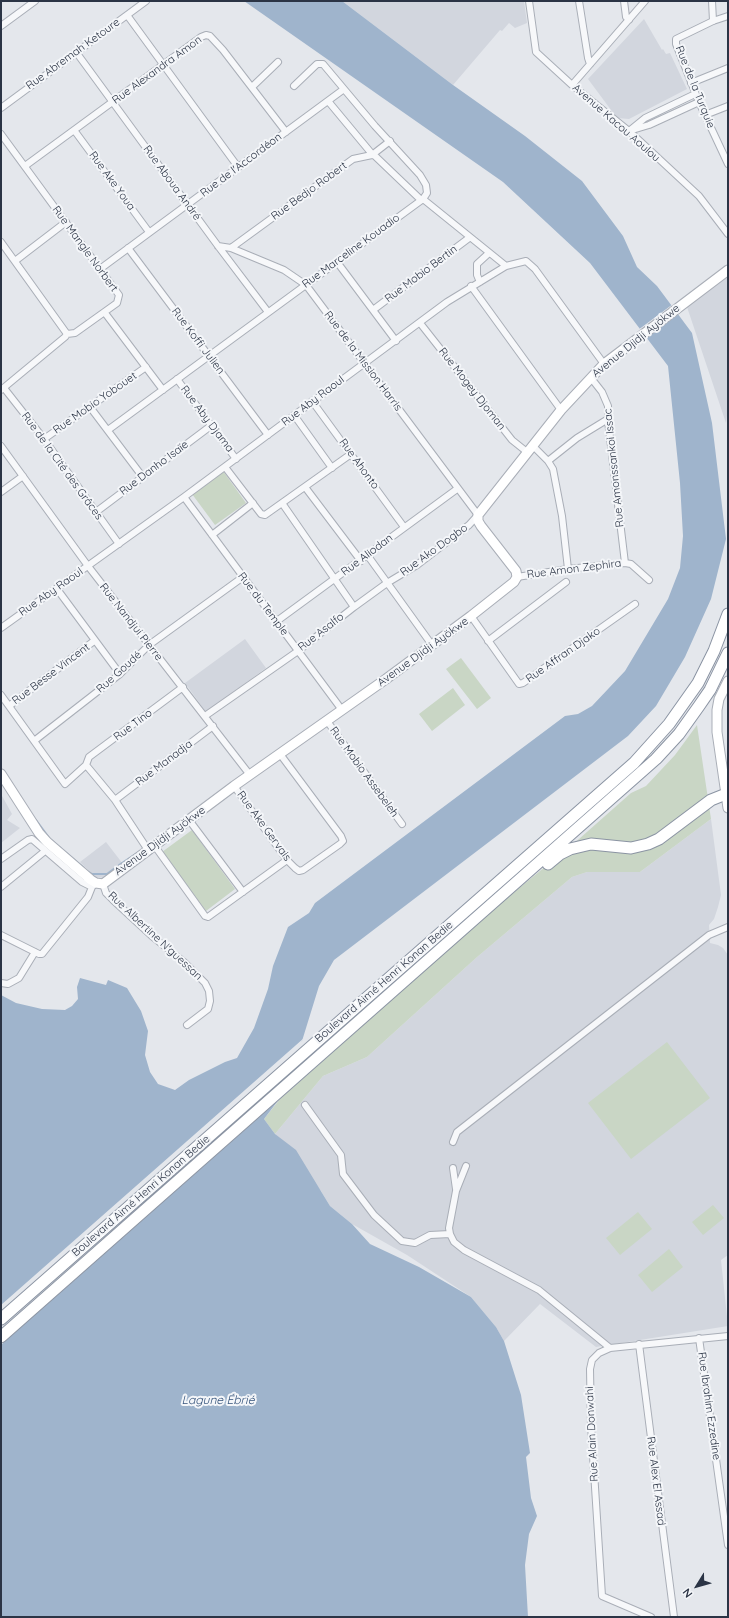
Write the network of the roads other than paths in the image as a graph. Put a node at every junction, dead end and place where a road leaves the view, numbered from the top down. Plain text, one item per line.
1 (34, 1) edge
2 (146, 1) edge
3 (529, 1) edge
4 (579, 1) edge
5 (624, 1) edge
6 (645, 1) edge
7 (712, 1) edge
8 (127, 15) junction
9 (728, 16) edge
10 (629, 20) junction
11 (713, 21) junction
12 (1, 26) edge
13 (76, 52) junction
14 (278, 62) dead end
15 (164, 64) junction
16 (590, 64) junction
17 (728, 68) edge
18 (691, 83) junction
19 (572, 85) junction
20 (294, 86) dead end
21 (252, 87) junction
22 (344, 89) junction
23 (695, 94) junction
24 (328, 101) junction
25 (113, 102) junction
26 (699, 102) junction
27 (728, 106) edge
28 (1, 108) edge
29 (705, 115) junction
30 (74, 130) junction
31 (628, 131) junction
32 (286, 132) junction
33 (1, 134) edge
34 (390, 141) junction
35 (372, 154) junction
36 (726, 155) edge
37 (728, 164) edge
38 (25, 166) junction
39 (238, 167) junction
40 (422, 199) junction
41 (188, 205) junction
42 (66, 222) junction
43 (149, 232) junction
44 (728, 234) edge
45 (470, 238) junction
46 (1, 242) edge
47 (218, 246) junction
48 (128, 248) junction
49 (231, 248) junction
50 (489, 253) junction
51 (15, 261) junction
52 (337, 262) junction
53 (506, 266) junction
54 (100, 269) junction
55 (728, 270) edge
56 (480, 282) junction
57 (306, 284) junction
58 (471, 286) junction
59 (373, 310) junction
60 (268, 312) junction
61 (104, 313) junction
62 (420, 323) junction
63 (67, 334) junction
64 (396, 341) junction
65 (209, 356) junction
66 (365, 363) junction
67 (604, 364) junction
68 (146, 367) junction
69 (591, 378) junction
70 (177, 379) junction
71 (2, 389) edge
72 (163, 390) junction
73 (312, 401) junction
74 (90, 407) junction
75 (561, 410) junction
76 (294, 415) junction
77 (608, 419) junction
78 (212, 425) junction
79 (108, 430) junction
80 (268, 435) junction
81 (44, 439) junction
82 (1, 446) edge
83 (529, 449) junction
84 (352, 454) junction
85 (236, 459) junction
86 (548, 461) junction
87 (225, 467) junction
88 (332, 468) junction
89 (23, 476) junction
90 (142, 476) junction
91 (305, 487) junction
92 (457, 489) junction
93 (1, 492) edge
94 (184, 498) junction
95 (253, 503) junction
96 (282, 503) junction
97 (96, 512) junction
98 (478, 515) junction
99 (404, 527) junction
100 (212, 535) junction
101 (119, 544) junction
102 (368, 556) junction
103 (361, 561) junction
104 (625, 563) junction
105 (88, 566) junction
106 (568, 568) junction
107 (243, 577) junction
108 (517, 577) junction
109 (335, 580) junction
110 (648, 580) dead end
111 (566, 582) dead end
112 (387, 583) junction
113 (57, 589) junction
114 (635, 604) dead end
115 (354, 607) junction
116 (728, 614) edge
117 (471, 616) junction
118 (277, 622) junction
119 (1, 628) edge
120 (94, 641) junction
121 (488, 641) junction
122 (149, 645) junction
123 (432, 645) junction
124 (298, 651) junction
125 (728, 653) edge
126 (120, 674) junction
127 (728, 681) edge
128 (182, 687) junction
129 (1, 696) edge
130 (9, 706) junction
131 (342, 710) junction
132 (205, 716) junction
133 (327, 721) junction
134 (213, 726) junction
135 (34, 741) junction
136 (724, 750) edge
137 (280, 754) junction
138 (86, 765) junction
139 (1, 774) edge
140 (250, 775) junction
141 (234, 786) junction
142 (726, 794) junction
143 (115, 800) junction
144 (728, 808) edge
145 (189, 820) junction
146 (402, 824) dead end
147 (151, 848) junction
148 (45, 851) junction
149 (1, 859) edge
150 (287, 860) junction
151 (97, 885) junction
152 (1, 887) edge
153 (243, 892) junction
154 (493, 903) junction
155 (728, 927) edge
156 (1, 935) edge
157 (35, 952) junction
158 (1, 983) edge
159 (187, 1025) dead end
160 (305, 1105) dead end
161 (453, 1142) dead end
162 (466, 1166) dead end
163 (453, 1168) dead end
164 (456, 1190) junction
165 (450, 1234) junction
166 (1, 1319) edge
167 (728, 1336) edge
168 (1, 1337) edge
169 (699, 1338) junction
170 (639, 1344) junction
171 (610, 1348) junction
172 (728, 1544) edge
173 (651, 1617) edge
174 (674, 1617) edge

1 - 12 street
2 - 8 street, Rue Abremah Ketoure
3 - 19 street, Avenue Kacou Aoulou
4 - 16 street
5 - 10 street
6 - 10 street
7 - 11 street
8 - 13 street, Rue Abremah Ketoure
8 - 15 street
9 - 11 street, Rue de la Turquie
10 - 16 street
11 - 18 street, Rue de la Turquie
13 - 25 street, Rue Aboua André
13 - 28 street, Rue Abremah Ketoure
14 - 21 street
15 - 21 street, Rue Alexandra Amon
15 - 25 street, Rue Alexandra Amon
15 - 39 street
16 - 19 street
17 - 18 street
18 - 23 street, Rue de la Turquie
19 - 31 street, Avenue Kacou Aoulou
20 - 22 street
21 - 32 street, Rue Alexandra Amon
22 - 24 street, Rue de l'Accordéon
22 - 34 street
23 - 26 street, Rue de la Turquie
23 - 31 street
24 - 32 street, Rue de l'Accordéon
24 - 35 street
25 - 30 street, Rue Alexandra Amon
25 - 41 street, Rue Aboua André
26 - 29 street, Rue de la Turquie
26 - 31 street
27 - 29 street
29 - 36 street, Rue de la Turquie
30 - 38 street, Rue Alexandra Amon
30 - 43 street, Rue Ake Youa
31 - 44 street, Avenue Kacou Aoulou
32 - 39 street, Rue de l'Accordéon
33 - 38 street, Rue Mangle Norbert
34 - 35 street, Rue Bedjo Robert
34 - 40 street
35 - 40 street
35 - 49 street, Rue Bedjo Robert
36 - 37 street, Rue de la Turquie
38 - 42 street, Rue Mangle Norbert
39 - 41 street, Rue de l'Accordéon
40 - 45 street
40 - 52 street, Rue Marceline Kouadio
41 - 43 street, Rue de l'Accordéon
41 - 47 street, Rue Aboua André
42 - 51 street
42 - 54 street, Rue Mangle Norbert
43 - 48 street, Rue de l'Accordéon
45 - 50 street
45 - 59 street, Rue Mobio Bertin
46 - 51 street
47 - 49 street, Rue de la Mission Harris
47 - 60 street, Rue Aboua André
48 - 54 street, Rue de l'Accordéon
48 - 65 street, Rue Koffi Julien
49 - 57 street, Rue de la Mission Harris
50 - 53 street
50 - 56 street
51 - 63 street
52 - 57 street, Rue Marceline Kouadio
52 - 59 street
53 - 56 street, Rue Aby Raoul
53 - 67 street, Rue Aby Raoul
54 - 61 street, Rue Mangle Norbert
55 - 67 street, Avenue Djidji Ayökwe
56 - 58 street, Rue Aby Raoul
57 - 60 street, Rue Marceline Kouadio
57 - 66 street, Rue de la Mission Harris
58 - 62 street, Rue Aby Raoul
58 - 75 street
59 - 64 street
60 - 65 street, Rue Marceline Kouadio
61 - 63 street, Rue Mangle Norbert
61 - 68 street
62 - 64 street, Rue Aby Raoul
62 - 83 street, Rue Mogey Djoman
63 - 71 street
64 - 66 street, Rue Aby Raoul
65 - 70 street, Rue Marceline Kouadio
65 - 80 street, Rue Koffi Julien
66 - 73 street, Rue Aby Raoul
66 - 92 street, Rue de la Mission Harris
67 - 69 street, Avenue Djidji Ayökwe
68 - 72 street
68 - 74 street, Rue Mobio Yobouet
69 - 75 street, Avenue Djidji Ayökwe
69 - 77 street, Rue Amonssankoi Issac
70 - 72 street, Rue Marceline Kouadio
70 - 78 street, Rue Aby Djama
71 - 81 street, Rue de la Cité des Grâces
72 - 79 street, Rue Marceline Kouadio
73 - 76 street, Rue Aby Raoul
73 - 84 street, Rue Ahonto
74 - 79 street
74 - 81 street, Rue Mobio Yobouet
75 - 83 street, Avenue Djidji Ayökwe
76 - 80 street, Rue Aby Raoul
76 - 88 street
77 - 86 street
77 - 104 street, Rue Amonssankoi Issac
78 - 85 street, Rue Aby Djama
78 - 90 street, Rue Danho Isaïe
79 - 90 street
80 - 85 street, Rue Aby Raoul
81 - 97 street, Rue de la Cité des Grâces
82 - 89 street, Rue Nandjui Pierre
83 - 86 street, Rue Mogey Djoman
83 - 98 street, Avenue Djidji Ayökwe
84 - 88 street
84 - 99 street, Rue Ahonto
85 - 87 street, Rue Aby Raoul
86 - 106 street
87 - 94 street, Rue Aby Raoul
87 - 95 street
88 - 91 street
89 - 93 street
89 - 105 street, Rue Nandjui Pierre
90 - 97 street, Rue Danho Isaïe
91 - 96 street
91 - 103 street
92 - 98 street, Rue de la Mission Harris
92 - 99 street, Rue Aliodan
94 - 100 street, Rue du Temple
94 - 101 street, Rue Aby Raoul
95 - 96 street
95 - 100 street
96 - 109 street, Rue Asalfo
97 - 101 street, Rue de la Cité des Grâces
98 - 108 street
98 - 112 street, Rue Ako Dogbo
99 - 102 street, Rue Aliodan
100 - 107 street, Rue du Temple
101 - 105 street, Rue Aby Raoul
102 - 103 street, Rue Aliodan
102 - 112 street
103 - 109 street, Rue Aliodan
104 - 106 street, Rue Amon Zephira
104 - 110 street, Rue Amon Zephira
105 - 113 street, Rue Aby Raoul
105 - 122 street, Rue Nandjui Pierre
106 - 108 street, Rue Amon Zephira
107 - 118 street, Rue du Temple
107 - 122 street, Rue Goudé
108 - 117 street, Avenue Djidji Ayökwe
109 - 115 street, Rue Asalfo
109 - 118 street, Rue Aliodan
111 - 121 street
112 - 115 street, Rue Ako Dogbo
112 - 123 street
113 - 119 street, Rue Aby Raoul
113 - 120 street
114 - 121 street, Rue Affran Djako
115 - 124 street, Rue Asalfo
116 - 166 highway, Boulevard Aimé Henri Konan Bedie
117 - 121 street, Rue Affran Djako
117 - 123 street, Avenue Djidji Ayökwe
118 - 124 street, Rue du Temple
120 - 126 street
120 - 130 street, Rue Besse Vincent
122 - 126 street, Rue Goudé
122 - 128 street, Rue Nandjui Pierre
123 - 131 street, Avenue Djidji Ayökwe
124 - 131 street, Rue du Temple
124 - 132 street, Rue Asalfo
125 - 154 highway, Boulevard Aimé Henri Konan Bedie
126 - 135 street, Rue Goudé
127 - 136 street
128 - 132 street, Rue Nandjui Pierre
128 - 138 street, Rue Tino
129 - 130 street
130 - 135 street
131 - 133 street, Avenue Djidji Ayökwe
132 - 134 street, Rue Nandjui Pierre
133 - 137 street, Avenue Djidji Ayökwe
133 - 146 street, Rue Mobio Assebeleh
134 - 140 street, Rue Nandjui Pierre
134 - 143 street, Rue Manadja
135 - 138 street, Rue Tino
136 - 142 street
137 - 140 street, Avenue Djidji Ayökwe
137 - 150 street, Rue Ake Gervais
138 - 143 street
139 - 151 street
140 - 141 street, Avenue Djidji Ayökwe
141 - 145 street, Avenue Djidji Ayökwe
141 - 150 street, Rue Ake Gervais
142 - 144 street
142 - 154 highway
143 - 147 street
145 - 147 street, Avenue Djidji Ayökwe
145 - 153 street
147 - 151 street, Avenue Djidji Ayökwe
147 - 153 street
148 - 149 street
148 - 151 street
148 - 152 street
150 - 153 street
151 - 157 street
151 - 159 street, Rue Albertine N'guessan
154 - 168 highway, Boulevard Aimé Henri Konan Bedie
155 - 161 street
156 - 157 street
157 - 158 street
160 - 165 street
162 - 164 street
163 - 164 street
164 - 165 street
165 - 171 street
167 - 169 street, Rue Alain Donwahi
169 - 170 street, Rue Alain Donwahi
169 - 172 street, Rue Ibrahim Ezzedine
170 - 171 street, Rue Alain Donwahi
170 - 174 street, Rue Alex El Assad
171 - 173 street, Rue Alain Donwahi

